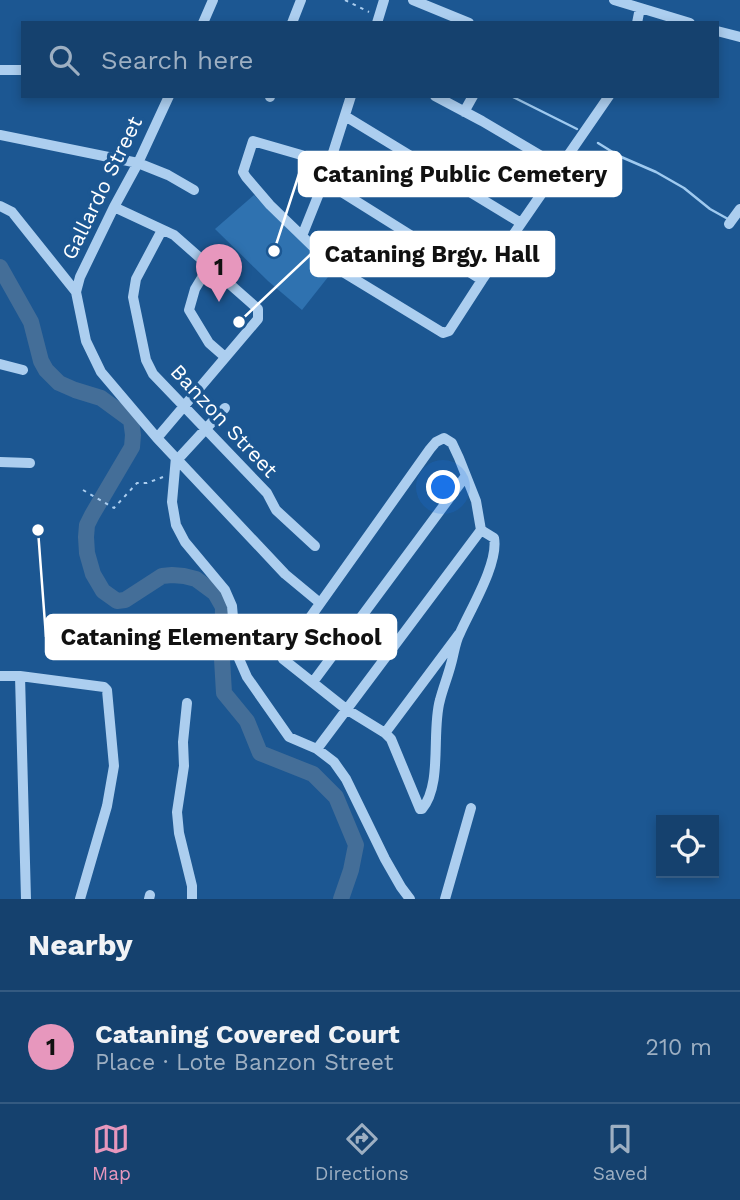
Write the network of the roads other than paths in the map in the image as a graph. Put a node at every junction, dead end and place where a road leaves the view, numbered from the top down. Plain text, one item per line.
1 (214, 0) edge
2 (301, 0) edge
3 (384, 0) edge
4 (413, 0) edge
5 (621, 1) edge
6 (640, 8) junction
7 (378, 20) edge
8 (204, 21) edge
9 (293, 21) edge
10 (463, 21) edge
11 (637, 21) edge
12 (683, 21) edge
13 (719, 32) edge
14 (740, 37) edge
15 (0, 70) edge
16 (21, 70) edge
17 (168, 98) edge
18 (350, 98) edge
19 (439, 98) edge
20 (472, 98) edge
21 (608, 98) edge
22 (464, 112) junction
23 (345, 116) junction
24 (0, 135) edge
25 (138, 163) junction
26 (329, 163) junction
27 (560, 167) junction
28 (324, 181) junction
29 (194, 190) dead end
30 (0, 206) edge
31 (114, 207) junction
32 (740, 209) edge
33 (521, 223) junction
34 (729, 223) dead end
35 (162, 230) junction
36 (302, 236) junction
37 (209, 266) junction
38 (482, 280) junction
39 (76, 292) junction
40 (225, 357) junction
41 (0, 364) edge
42 (23, 370) dead end
43 (183, 406) junction
44 (225, 408) dead end
45 (205, 430) junction
46 (157, 439) junction
47 (177, 458) junction
48 (0, 462) edge
49 (30, 463) dead end
50 (465, 477) junction
51 (481, 530) junction
52 (315, 546) dead end
53 (320, 603) junction
54 (459, 634) junction
55 (0, 676) edge
56 (20, 676) junction
57 (313, 682) junction
58 (187, 703) dead end
59 (346, 709) junction
60 (385, 733) junction
61 (317, 749) junction
62 (471, 807) dead end
63 (26, 899) edge
64 (80, 899) edge
65 (192, 899) edge
66 (410, 899) edge
67 (445, 899) edge

1 - 8 street
2 - 9 street
3 - 7 street
4 - 10 street
5 - 6 street
6 - 11 street
6 - 12 street
13 - 14 street
15 - 16 street
17 - 25 street, Gallardo Street
18 - 23 street
19 - 22 street
20 - 22 street
21 - 27 street
22 - 27 street
23 - 26 street
23 - 33 street
24 - 25 street
25 - 29 street
25 - 31 street, Gallardo Street
26 - 28 street
26 - 36 street
27 - 33 street
28 - 36 street
28 - 38 street
30 - 39 street
31 - 35 street
31 - 39 street, Gallardo Street
32 - 34 street
33 - 38 street
35 - 37 street
35 - 43 street, Banzon Street
36 - 38 street
37 - 40 street
37 - 40 street
39 - 46 street, Gallardo Street
40 - 43 street
41 - 42 street
43 - 45 street, Banzon Street
43 - 46 street
44 - 45 street
45 - 47 street
45 - 52 street, Banzon Street
46 - 47 street, Gallardo Street
47 - 53 street, Gallardo Street
47 - 61 street
48 - 49 street
50 - 51 street
50 - 53 street
50 - 57 street
51 - 54 street
51 - 59 street
53 - 57 street
54 - 60 street
54 - 60 street
55 - 56 street
56 - 63 street
56 - 64 street
57 - 59 street
58 - 65 street
59 - 60 street
59 - 61 street
61 - 66 street
62 - 67 street

